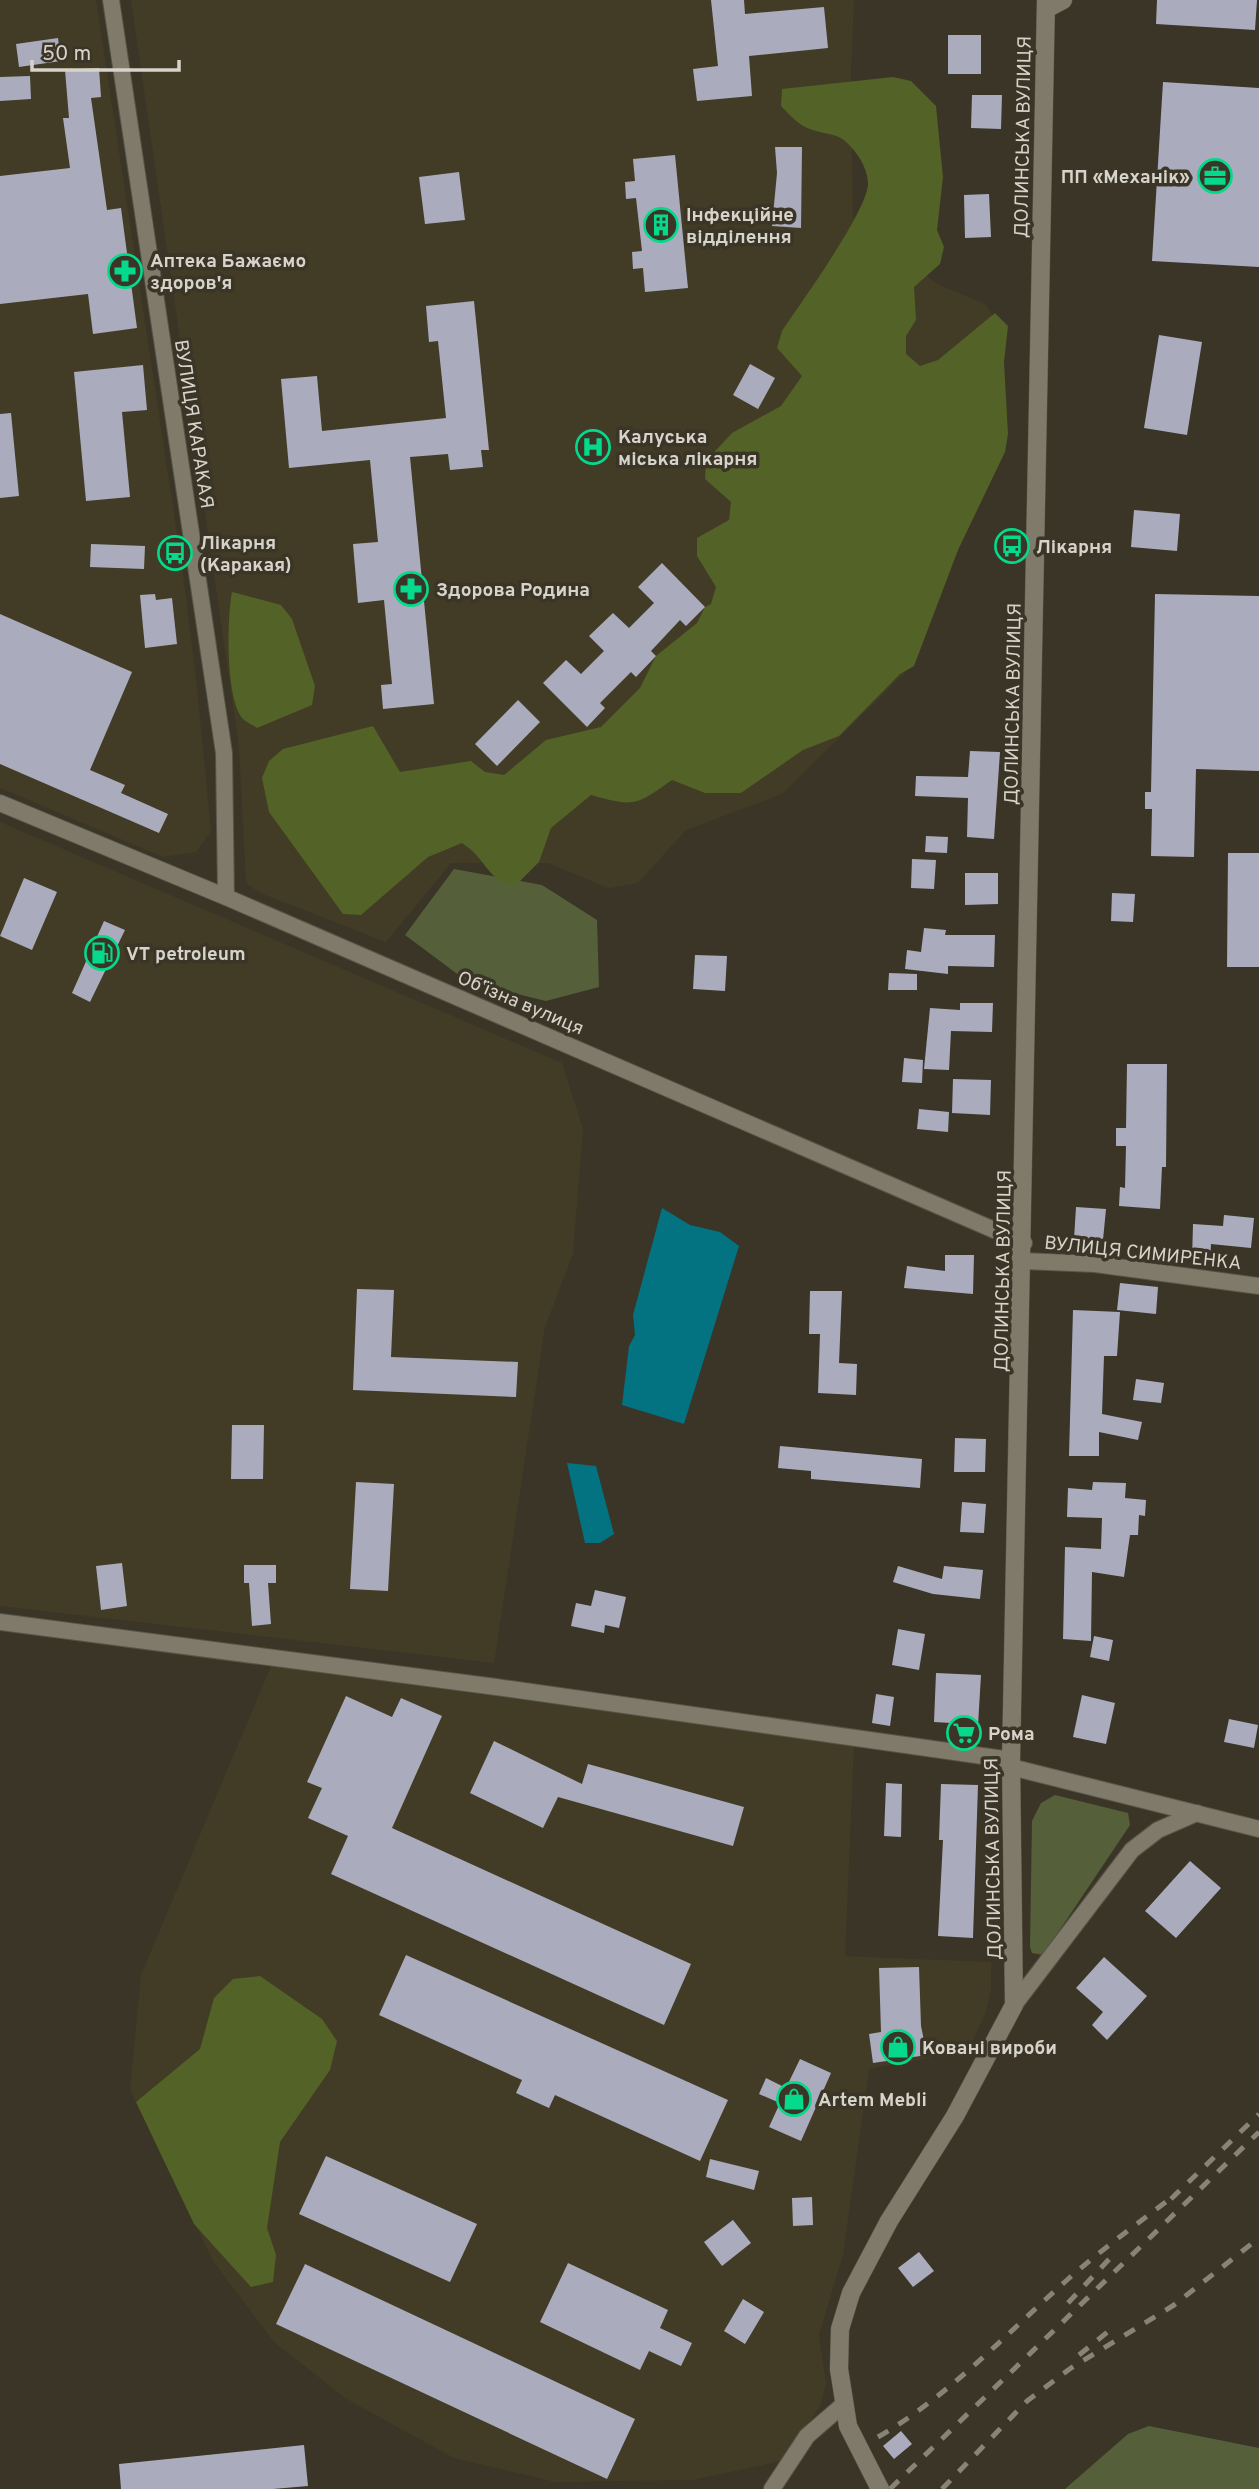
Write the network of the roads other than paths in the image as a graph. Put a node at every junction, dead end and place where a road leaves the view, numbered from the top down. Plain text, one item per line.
1 (111, 0) edge
2 (1063, 0) edge
3 (1046, 4) edge
4 (0, 803) edge
5 (226, 897) junction
6 (1023, 1252) junction
7 (1259, 1286) edge
8 (0, 1622) edge
9 (1011, 1763) junction
10 (1197, 1813) junction
11 (1259, 1829) edge
12 (1014, 2004) junction
13 (844, 2404) junction
14 (772, 2489) edge
15 (880, 2489) edge

1 - 5 street, ВУЛИЦЯ КАРАКАЯ
2 - 3 main road
3 - 6 main road, ДОЛИНСЬКА ВУЛИЦЯ
4 - 5 street, Обʼїзна вулиця
5 - 6 street, Обʼїзна вулиця
6 - 7 street, ВУЛИЦЯ СИМИРЕНКА
6 - 9 main road, ДОЛИНСЬКА ВУЛИЦЯ
8 - 9 street
9 - 10 street
9 - 12 main road, ДОЛИНСЬКА ВУЛИЦЯ
10 - 11 street
10 - 12 street
12 - 13 main road, ДОЛИНСЬКА ВУЛИЦЯ
13 - 14 street
13 - 15 main road, ДОЛИНСЬКА ВУЛИЦЯ

